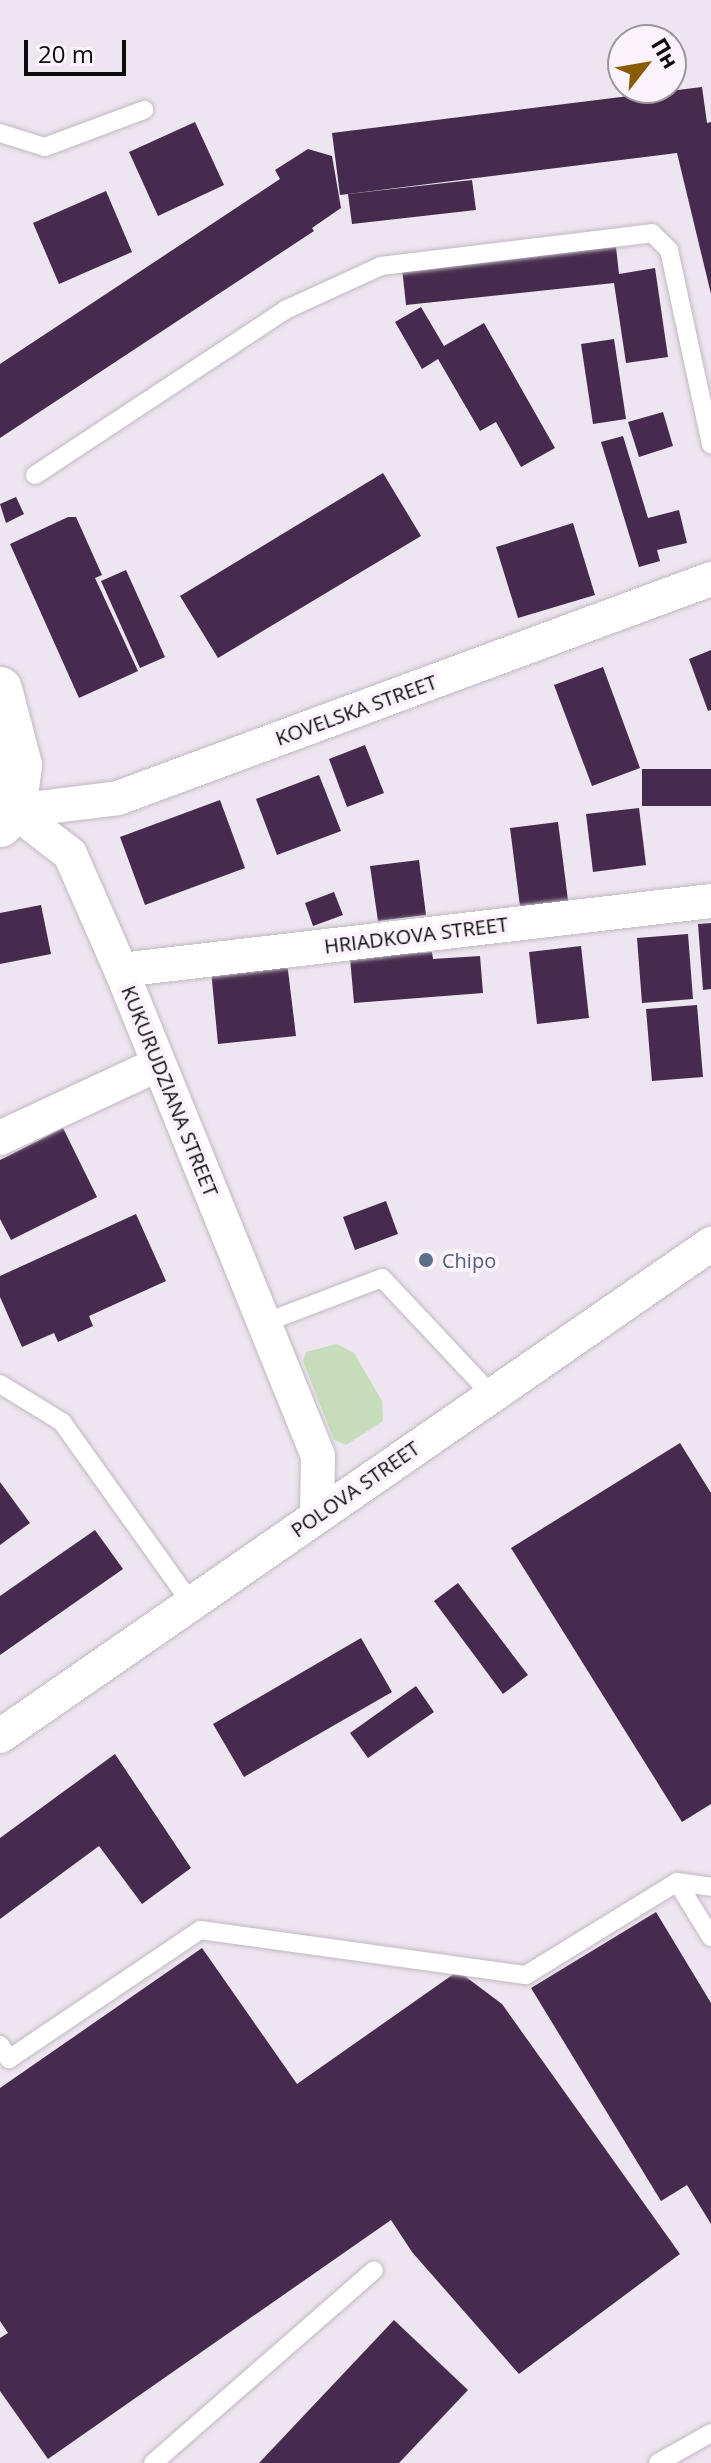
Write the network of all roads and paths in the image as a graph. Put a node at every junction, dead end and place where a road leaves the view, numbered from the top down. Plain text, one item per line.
1 (144, 110) dead end
2 (0, 133) edge
3 (711, 445) edge
4 (35, 475) dead end
5 (711, 579) edge
6 (0, 689) edge
7 (7, 818) edge
8 (711, 901) edge
9 (121, 970) junction
10 (159, 1064) junction
11 (0, 1138) edge
12 (711, 1244) edge
13 (264, 1323) junction
14 (0, 1384) edge
15 (492, 1395) junction
16 (317, 1515) junction
17 (191, 1603) junction
18 (0, 1736) edge
19 (677, 1882) junction
20 (711, 1887) edge
21 (711, 1937) edge
22 (3, 2056) edge
23 (374, 2270) dead end
24 (711, 2433) edge
25 (153, 2463) edge
26 (658, 2463) edge

1 - 2 lane
3 - 4 lane
5 - 7 street, KOVELSKA STREET
6 - 7 main road
7 - 9 street, KUKURUDZIANA STREET
8 - 9 street, HRIADKOVA STREET
9 - 10 street, KUKURUDZIANA STREET
10 - 11 street
10 - 13 street, KUKURUDZIANA STREET
12 - 15 street, POLOVA STREET
13 - 15 lane
13 - 16 street, KUKURUDZIANA STREET
14 - 17 lane
15 - 16 street, POLOVA STREET
16 - 17 street, POLOVA STREET
17 - 18 street, POLOVA STREET
19 - 20 lane
19 - 21 lane
19 - 22 lane
23 - 25 lane
24 - 26 lane

